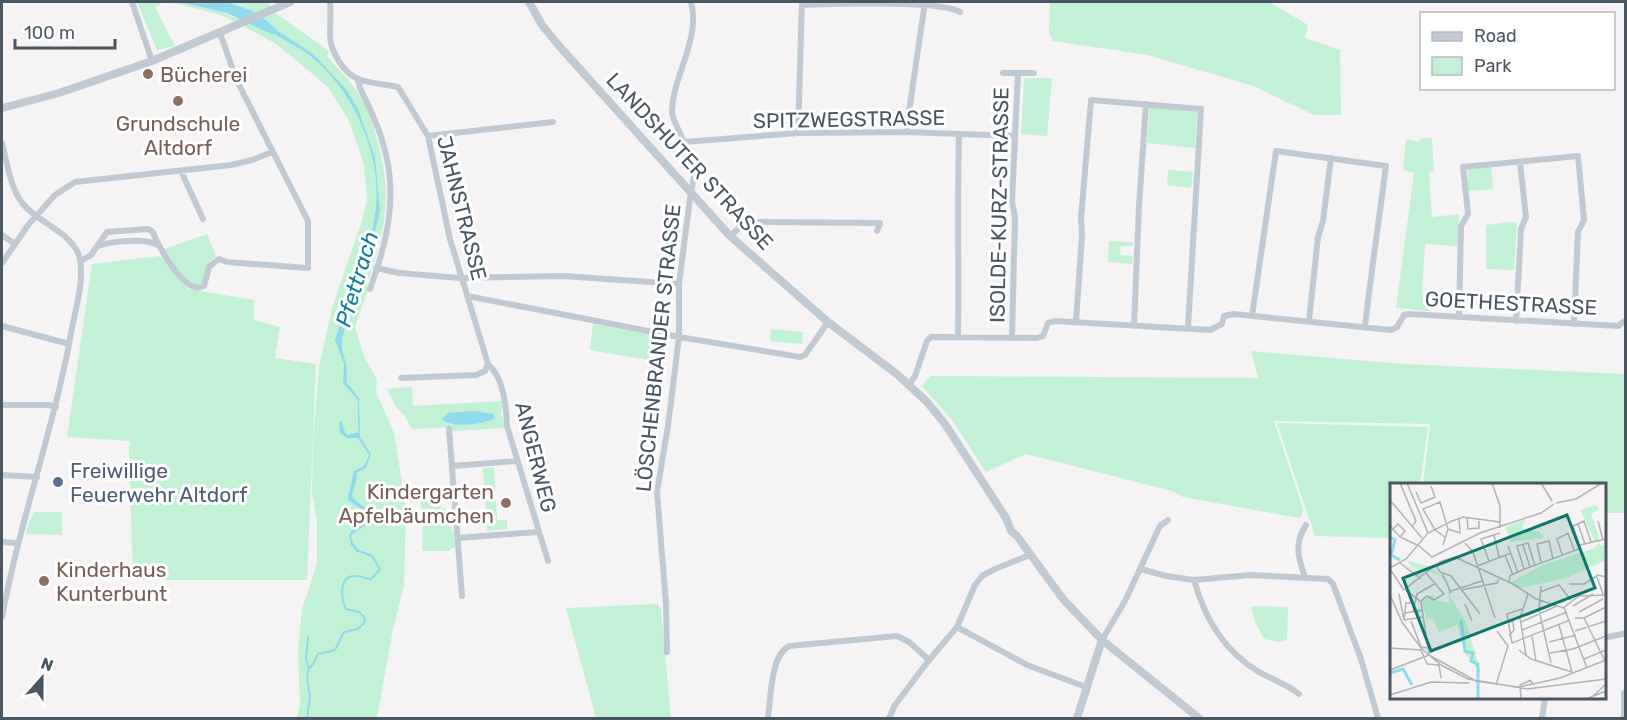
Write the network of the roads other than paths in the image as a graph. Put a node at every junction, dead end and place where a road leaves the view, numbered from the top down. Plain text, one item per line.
1 (132, 2) edge
2 (290, 2) edge
3 (330, 2) edge
4 (529, 2) edge
5 (691, 2) edge
6 (802, 3) edge
7 (925, 3) edge
8 (960, 12) dead end
9 (220, 33) junction
10 (152, 61) junction
11 (1003, 73) dead end
12 (1018, 73) junction
13 (1034, 73) dead end
14 (358, 80) junction
15 (1146, 104) junction
16 (2, 108) edge
17 (554, 122) dead end
18 (906, 132) junction
19 (798, 133) junction
20 (959, 134) junction
21 (428, 136) junction
22 (1016, 136) junction
23 (684, 142) junction
24 (2, 143) edge
25 (272, 152) junction
26 (1331, 158) junction
27 (1520, 162) junction
28 (181, 171) junction
29 (691, 191) junction
30 (36, 216) junction
31 (203, 219) dead end
32 (877, 231) dead end
33 (2, 235) edge
34 (730, 236) junction
35 (15, 244) junction
36 (158, 244) junction
37 (98, 246) junction
38 (81, 261) junction
39 (2, 263) edge
40 (376, 268) junction
41 (460, 278) junction
42 (679, 284) junction
43 (370, 289) dead end
44 (467, 296) junction
45 (1252, 316) junction
46 (1459, 317) junction
47 (1309, 321) junction
48 (1516, 321) junction
49 (828, 322) junction
50 (1077, 322) junction
51 (1625, 323) edge
52 (1574, 324) junction
53 (2, 326) edge
54 (1134, 326) junction
55 (1365, 327) junction
56 (1188, 328) junction
57 (958, 337) junction
58 (679, 338) junction
59 (1012, 338) junction
60 (69, 344) junction
61 (489, 364) junction
62 (401, 378) dead end
63 (909, 385) junction
64 (2, 405) edge
65 (56, 407) junction
66 (449, 429) dead end
67 (517, 461) junction
68 (453, 466) junction
69 (2, 475) edge
70 (37, 477) junction
71 (1168, 520) dead end
72 (1306, 525) dead end
73 (538, 532) junction
74 (458, 538) junction
75 (2, 542) edge
76 (18, 543) junction
77 (1030, 555) junction
78 (548, 561) dead end
79 (1141, 569) junction
80 (1305, 577) junction
81 (1194, 580) junction
82 (462, 596) dead end
83 (2, 617) edge
84 (957, 627) junction
85 (1626, 633) edge
86 (1606, 638) edge
87 (1102, 640) junction
88 (667, 652) dead end
89 (929, 660) junction
90 (1086, 687) junction
91 (1624, 693) edge
92 (1299, 694) dead end
93 (1545, 699) edge
94 (768, 718) edge
95 (889, 718) edge
96 (1077, 718) edge
97 (1199, 718) edge
98 (1378, 718) edge
99 (1542, 718) edge
100 (1624, 718) edge

1 - 10 street
2 - 9 street
3 - 14 street
4 - 29 street, LANDSHUTER STRASSE
5 - 23 street, LÖSCHENBRANDER STRASSE
6 - 7 street
6 - 19 street
7 - 8 street
7 - 18 street
9 - 10 street
9 - 25 street
10 - 16 street
11 - 12 street, ISOLDE-KURZ-STRASSE
12 - 13 street, ISOLDE-KURZ-STRASSE
12 - 22 street, ISOLDE-KURZ-STRASSE
14 - 21 street, JAHNSTRASSE
14 - 40 street
15 - 50 street
15 - 54 street
15 - 56 street
17 - 21 street
18 - 19 street, SPITZWEGSTRASSE
18 - 20 street, SPITZWEGSTRASSE
19 - 23 street, SPITZWEGSTRASSE
20 - 22 street, SPITZWEGSTRASSE
20 - 57 street
21 - 41 street, JAHNSTRASSE
22 - 59 street, ISOLDE-KURZ-STRASSE
23 - 29 street, LÖSCHENBRANDER STRASSE
24 - 30 street
25 - 28 street
25 - 36 street
26 - 45 street
26 - 47 street
26 - 55 street
27 - 46 street
27 - 48 street
27 - 52 street
28 - 30 street
28 - 31 street
29 - 34 street, LANDSHUTER STRASSE
29 - 42 street, LÖSCHENBRANDER STRASSE
30 - 35 street
30 - 38 street
32 - 34 street
33 - 35 street
34 - 49 street, LANDSHUTER STRASSE
35 - 39 street
36 - 37 street
36 - 37 street
37 - 38 street
38 - 60 street
40 - 41 street
40 - 43 street
41 - 42 street
41 - 44 street, JAHNSTRASSE
42 - 58 street, LÖSCHENBRANDER STRASSE
44 - 58 street
44 - 61 street, JAHNSTRASSE
45 - 47 street, GOETHESTRASSE
45 - 56 street, GOETHESTRASSE
46 - 48 street, GOETHESTRASSE
46 - 55 street, GOETHESTRASSE
47 - 55 street, GOETHESTRASSE
48 - 52 street, GOETHESTRASSE
49 - 58 street
49 - 63 street, LANDSHUTER STRASSE
50 - 54 street, GOETHESTRASSE
50 - 59 street, GOETHESTRASSE
51 - 52 street, GOETHESTRASSE
53 - 60 street
54 - 56 street, GOETHESTRASSE
57 - 59 street, GOETHESTRASSE
57 - 63 street, GOETHESTRASSE
58 - 88 street, LÖSCHENBRANDER STRASSE
60 - 65 street
61 - 62 street
61 - 67 street, ANGERWEG
63 - 77 street, LANDSHUTER STRASSE
64 - 65 street
65 - 70 street
66 - 68 street
67 - 68 street
67 - 73 street, ANGERWEG
68 - 74 street
69 - 70 street
70 - 76 street
71 - 79 street
72 - 80 street
73 - 74 street
73 - 78 street, ANGERWEG
74 - 82 street
75 - 76 street
76 - 83 street
77 - 84 street
77 - 87 street, LANDSHUTER STRASSE
79 - 81 street
79 - 87 street
80 - 81 street
80 - 98 street
81 - 92 street
84 - 89 street
84 - 90 street
85 - 86 street
87 - 90 street
87 - 97 street, LANDSHUTER STRASSE
89 - 94 street
89 - 95 street
90 - 96 street
91 - 100 street
93 - 99 street

